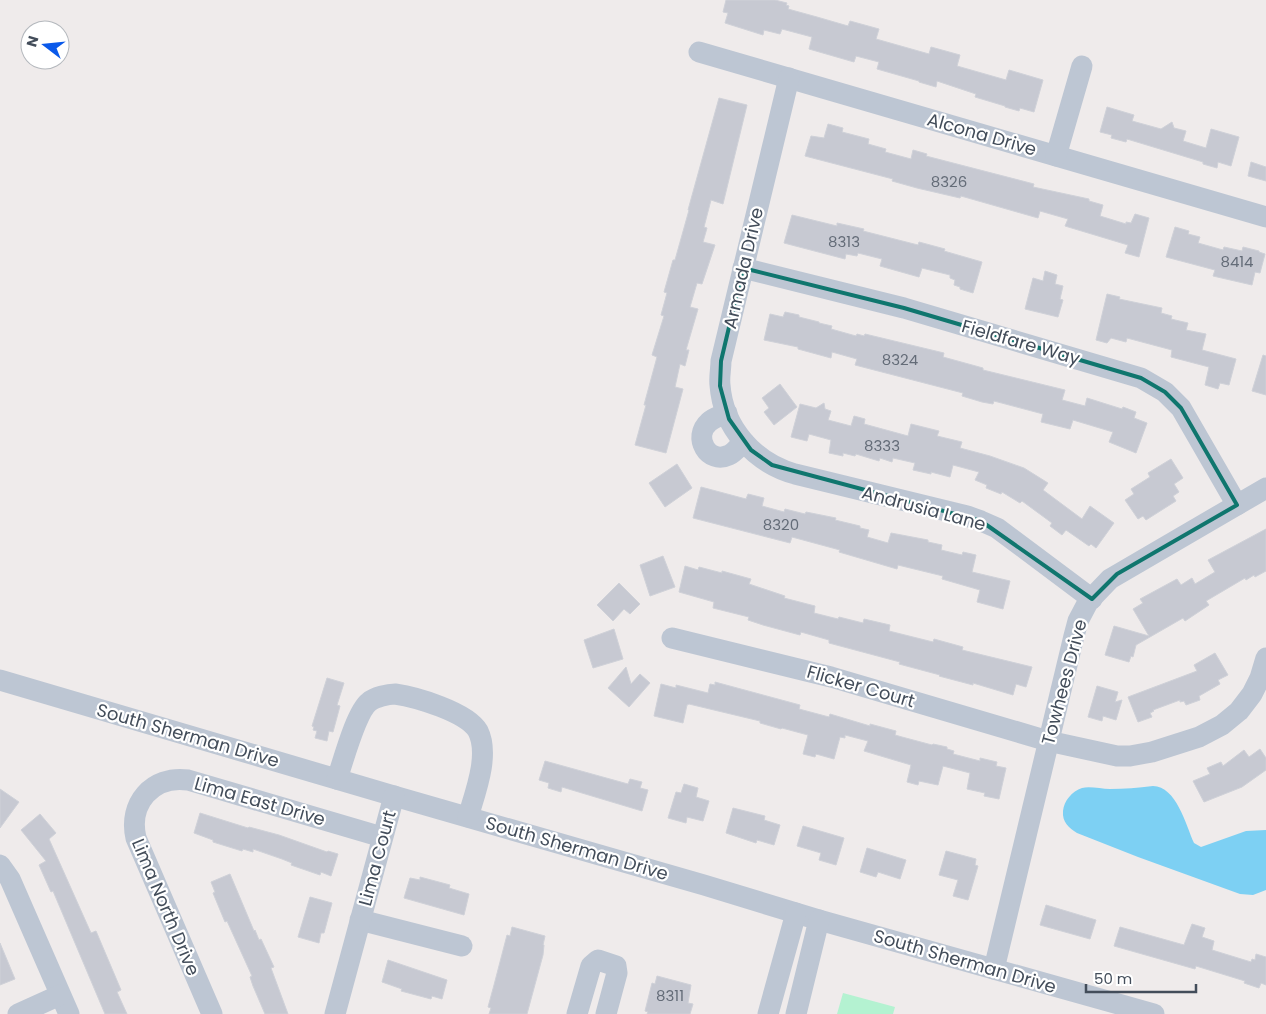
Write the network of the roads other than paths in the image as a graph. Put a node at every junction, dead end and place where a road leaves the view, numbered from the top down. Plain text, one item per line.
1 (699, 52) dead end
2 (1082, 66) dead end
3 (789, 78) junction
4 (1056, 156) junction
5 (1266, 217) edge
6 (743, 268) junction
7 (727, 413) junction
8 (744, 442) junction
9 (1266, 488) edge
10 (1237, 505) junction
11 (1092, 599) junction
12 (672, 638) dead end
13 (1266, 658) edge
14 (0, 680) edge
15 (1048, 741) junction
16 (337, 779) junction
17 (394, 796) junction
18 (142, 798) joint
19 (468, 817) junction
20 (382, 837) junction
21 (0, 865) edge
22 (796, 913) junction
23 (360, 920) junction
24 (819, 920) junction
25 (462, 946) dead end
26 (994, 969) junction
27 (64, 1005) edge
28 (18, 1014) edge
29 (212, 1014) edge
30 (335, 1014) edge
31 (577, 1014) edge
32 (606, 1014) edge
33 (768, 1014) edge
34 (796, 1014) edge
35 (1154, 1014) edge

1 - 3 street, Alcona Drive
2 - 4 street
3 - 4 street, Alcona Drive
3 - 6 street, Armada Drive
4 - 5 street, Alcona Drive
6 - 7 street, Armada Drive
6 - 10 street, Fieldfare Way
7 - 8 street, Andrusia Lane
7 - 8 street
8 - 11 street, Andrusia Lane
9 - 10 street, Towhees Drive
10 - 11 street, Towhees Drive
11 - 15 street, Towhees Drive
12 - 15 street, Flicker Court
13 - 15 street, Flicker Court
14 - 16 street, South Sherman Drive
15 - 26 street, Towhees Drive
16 - 17 street, South Sherman Drive
16 - 19 street
17 - 19 street, South Sherman Drive
17 - 20 street, Lima Court
18 - 20 street, Lima East Drive
18 - 29 street, Lima North Drive
19 - 22 street, South Sherman Drive
20 - 23 street, Lima Court
21 - 27 street
22 - 24 street, South Sherman Drive
22 - 33 street
23 - 25 street, Lima Court
23 - 30 street, Lima Court
24 - 26 street, South Sherman Drive
24 - 34 street
26 - 35 street, South Sherman Drive
27 - 28 street
31 - 32 street

